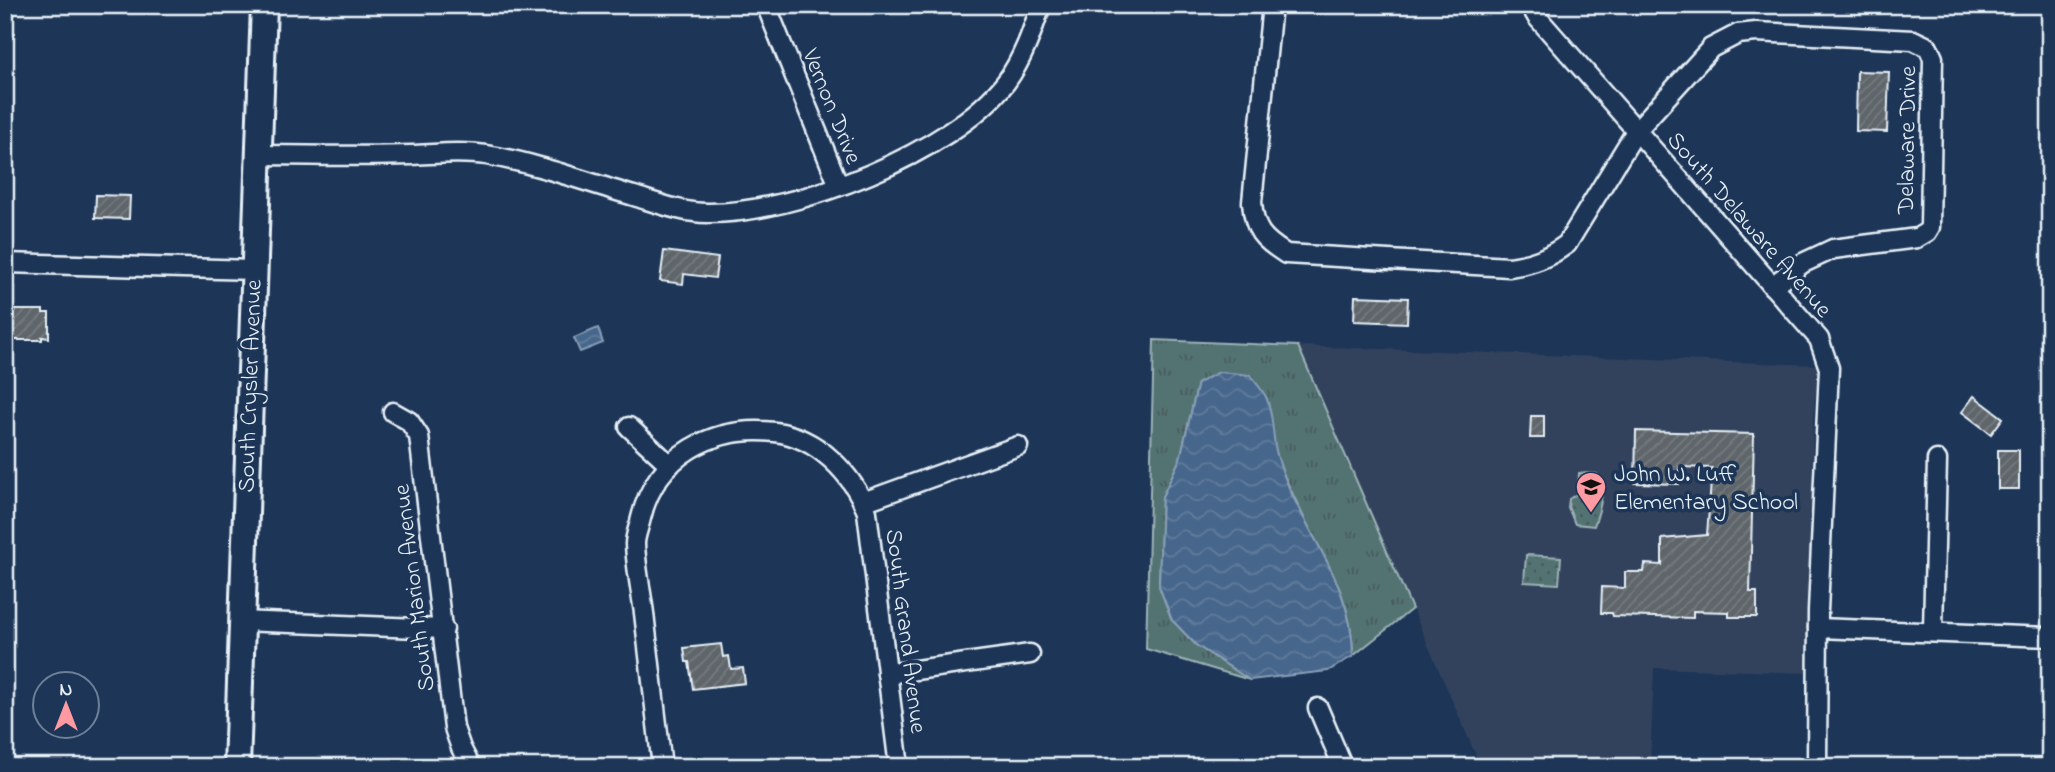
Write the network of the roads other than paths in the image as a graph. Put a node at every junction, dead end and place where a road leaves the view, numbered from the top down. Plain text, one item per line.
1 (264, 5) edge
2 (765, 5) edge
3 (1041, 5) edge
4 (1272, 5) edge
5 (1530, 5) edge
6 (1636, 131) junction
7 (258, 155) junction
8 (839, 186) junction
9 (5, 263) edge
10 (254, 270) junction
11 (1772, 286) junction
12 (393, 412) dead end
13 (629, 427) dead end
14 (1018, 446) dead end
15 (1937, 460) dead end
16 (670, 465) junction
17 (863, 502) junction
18 (241, 621) junction
19 (1818, 628) junction
20 (444, 629) junction
21 (1933, 631) junction
22 (2050, 636) edge
23 (1030, 654) dead end
24 (887, 674) junction
25 (1318, 708) dead end
26 (236, 767) edge
27 (471, 767) edge
28 (662, 767) edge
29 (899, 767) edge
30 (1343, 767) edge
31 (1816, 767) edge

1 - 7 main road, South Crysler Avenue
2 - 8 street, Vernon Drive
3 - 8 street
4 - 6 street
5 - 6 street, South Delaware Avenue
6 - 11 street, South Delaware Avenue
6 - 11 street, Delaware Drive
7 - 8 street
7 - 10 main road, South Crysler Avenue
9 - 10 street
10 - 18 main road, South Crysler Avenue
11 - 19 street, South Delaware Avenue
12 - 20 street, South Marion Avenue
13 - 16 street
14 - 17 street
15 - 21 street
16 - 17 street
16 - 28 street
17 - 24 street, South Grand Avenue
18 - 20 street
18 - 26 main road, South Crysler Avenue
19 - 21 street
19 - 31 street, South Delaware Avenue
20 - 27 street, South Marion Avenue
21 - 22 street
23 - 24 street
24 - 29 street, South Grand Avenue
25 - 30 street

